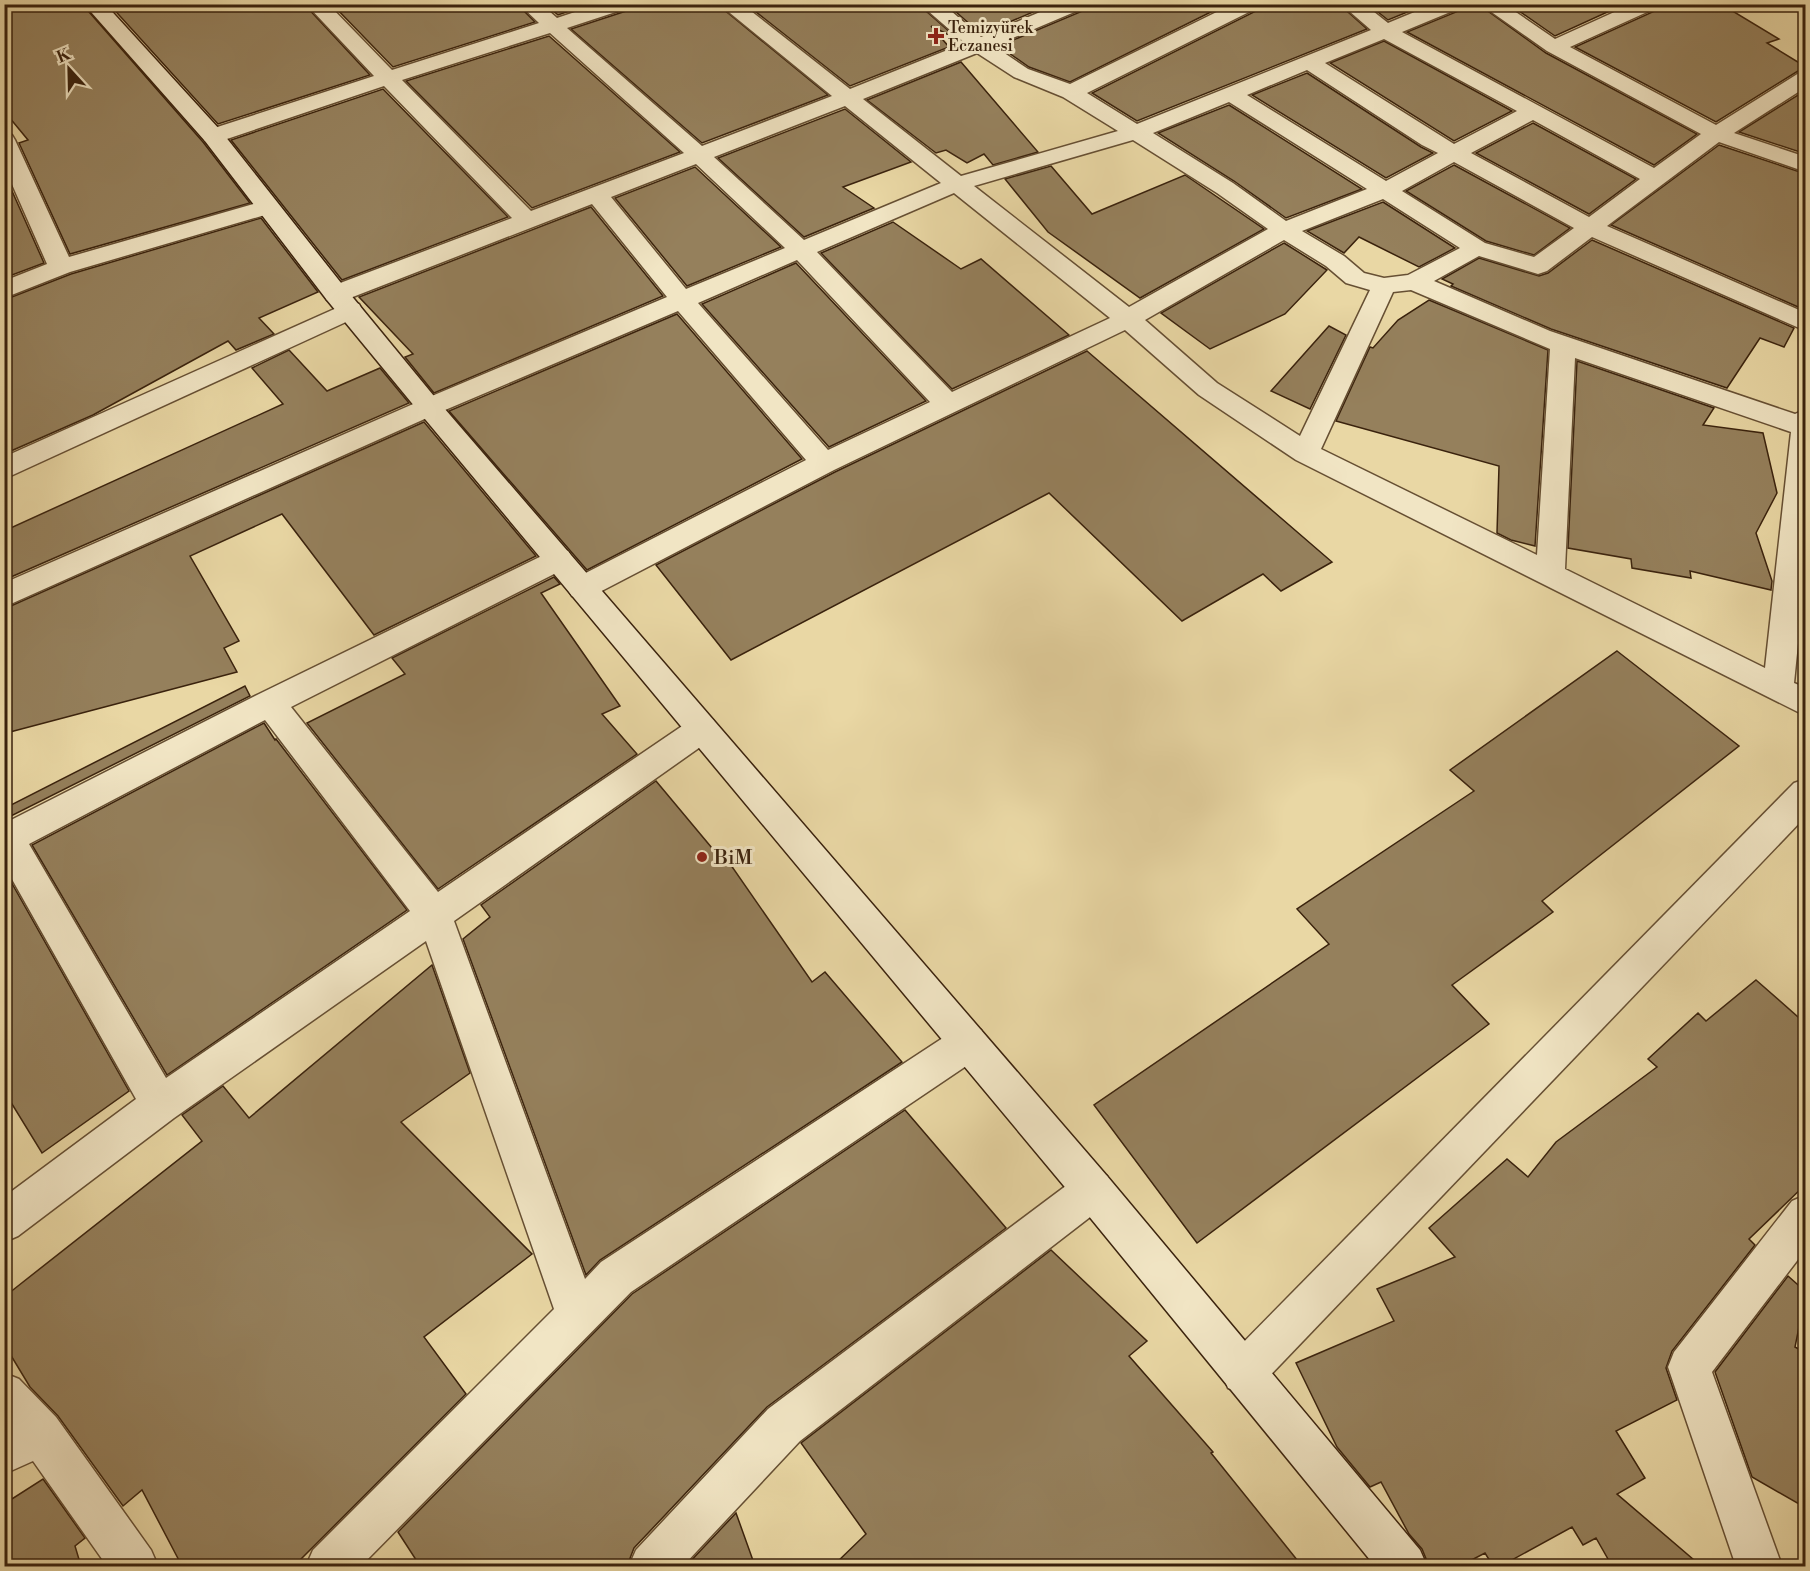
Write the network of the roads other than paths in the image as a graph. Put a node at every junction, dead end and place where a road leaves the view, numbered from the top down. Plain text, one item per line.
1 (94, 4) edge
2 (316, 4) edge
3 (529, 4) edge
4 (621, 4) edge
5 (729, 4) edge
6 (930, 4) edge
7 (1077, 4) edge
8 (1250, 4) edge
9 (1351, 4) edge
10 (1453, 4) edge
11 (1490, 4) edge
12 (1649, 4) edge
13 (555, 27) junction
14 (1385, 31) junction
15 (980, 46) junction
16 (1554, 47) junction
17 (1310, 63) junction
18 (1806, 77) edge
19 (388, 78) junction
20 (1071, 92) junction
21 (1232, 95) junction
22 (850, 98) junction
23 (1533, 111) junction
24 (1134, 133) junction
25 (1717, 134) junction
26 (213, 136) junction
27 (4, 140) edge
28 (1455, 152) junction
29 (698, 154) junction
30 (1806, 165) edge
31 (1656, 178) junction
32 (957, 184) junction
33 (1386, 190) junction
34 (596, 194) junction
35 (267, 207) junction
36 (527, 220) junction
37 (1590, 227) junction
38 (1284, 230) junction
39 (1477, 248) junction
40 (801, 250) junction
41 (61, 267) junction
42 (1414, 282) junction
43 (1384, 286) junction
44 (4, 290) edge
45 (682, 300) junction
46 (343, 302) junction
47 (1128, 319) junction
48 (1806, 323) edge
49 (1563, 344) junction
50 (946, 403) junction
51 (429, 407) junction
52 (1804, 422) edge
53 (1306, 453) junction
54 (824, 463) junction
55 (4, 469) edge
56 (558, 559) junction
57 (1550, 575) junction
58 (582, 588) junction
59 (4, 596) edge
60 (1778, 689) junction
61 (270, 703) junction
62 (1806, 703) edge
63 (702, 729) junction
64 (1806, 793) edge
65 (6, 837) edge
66 (435, 916) junction
67 (968, 1043) junction
68 (160, 1105) junction
69 (1093, 1190) junction
70 (1806, 1215) edge
71 (4, 1222) edge
72 (577, 1315) junction
73 (1243, 1373) junction
74 (4, 1394) edge
75 (22, 1443) edge
76 (135, 1566) edge
77 (328, 1566) edge
78 (652, 1566) edge
79 (1404, 1566) edge
80 (1759, 1566) edge

1 - 26 street
2 - 19 street
3 - 13 street
4 - 13 street
5 - 22 street
6 - 15 street
7 - 15 street
8 - 20 street
9 - 14 street
10 - 14 street
11 - 16 street
12 - 16 street
13 - 19 street
13 - 29 street
14 - 17 street
14 - 23 street
15 - 20 street
15 - 22 street
16 - 25 street
17 - 21 street
17 - 28 street
18 - 25 street
19 - 26 street
19 - 36 street
20 - 24 street
21 - 24 street
21 - 33 street
22 - 29 street
22 - 32 street
23 - 28 street
23 - 31 street
24 - 32 street
24 - 38 street
25 - 30 street
25 - 31 street
26 - 35 street
27 - 41 street
28 - 33 street
28 - 37 street
29 - 34 street
29 - 40 street
31 - 37 street
32 - 40 street
32 - 47 street
33 - 38 street
33 - 39 street
34 - 36 street
34 - 45 street
35 - 41 street
35 - 46 street
36 - 46 street
37 - 39 street
37 - 48 street
38 - 43 street
38 - 47 street
39 - 42 street
40 - 45 street
40 - 50 street
41 - 44 street
42 - 43 street
42 - 49 street
43 - 53 street
45 - 51 street
45 - 54 street
46 - 51 street
46 - 55 street
47 - 50 street
47 - 53 street
49 - 52 street
49 - 57 street
50 - 54 street
51 - 56 street
51 - 59 street
52 - 60 street
53 - 57 street
54 - 58 street
56 - 58 street
56 - 61 street
57 - 60 street
58 - 63 street
60 - 62 street
61 - 65 street
61 - 66 street
63 - 66 street
63 - 67 street
64 - 73 street
65 - 68 street
66 - 68 street
66 - 72 street
67 - 69 street
67 - 72 street
68 - 71 street
69 - 73 street
69 - 78 street
70 - 80 street
72 - 77 street
73 - 79 street
74 - 75 street
75 - 76 street

